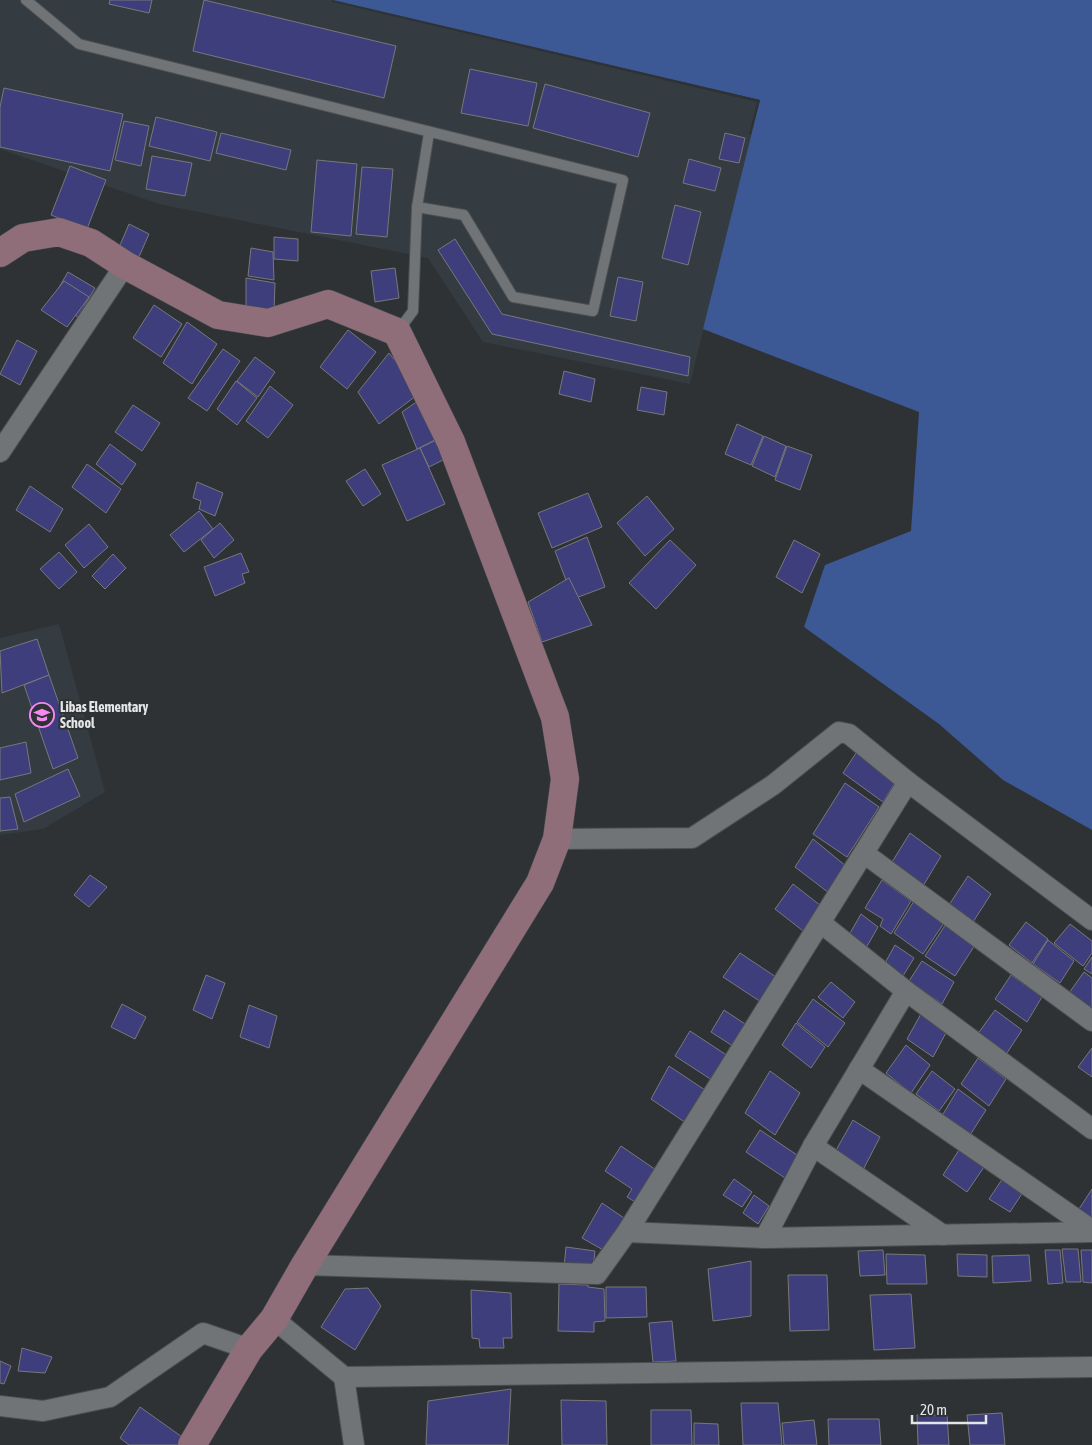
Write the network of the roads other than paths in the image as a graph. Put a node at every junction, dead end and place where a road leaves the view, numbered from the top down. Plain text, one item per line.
1 (26, 0) edge
2 (429, 133) junction
3 (417, 207) junction
4 (0, 253) edge
5 (125, 265) junction
6 (397, 332) junction
7 (0, 452) edge
8 (908, 782) junction
9 (557, 839) junction
10 (865, 854) junction
11 (1092, 920) edge
12 (821, 922) junction
13 (906, 992) junction
14 (1092, 1021) edge
15 (859, 1069) junction
16 (1092, 1130) edge
17 (812, 1146) junction
18 (1092, 1231) edge
19 (628, 1232) junction
20 (943, 1235) junction
21 (765, 1238) junction
22 (305, 1264) junction
23 (274, 1319) junction
24 (249, 1350) junction
25 (1092, 1367) edge
26 (344, 1377) junction
27 (0, 1406) edge
28 (192, 1445) edge
29 (354, 1445) edge

1 - 2 lane
2 - 3 lane
2 - 3 lane
3 - 6 lane
4 - 5 street
5 - 6 street
5 - 7 street
6 - 9 street
8 - 9 street
8 - 10 street
8 - 11 street
9 - 22 street
10 - 12 street
10 - 14 street
12 - 13 street
12 - 19 street
13 - 15 street
13 - 16 street
15 - 17 street
15 - 18 street
17 - 20 street
17 - 21 street
18 - 20 street
19 - 21 street
19 - 22 street
20 - 21 street
22 - 23 street
23 - 24 street
23 - 26 street
24 - 27 street
24 - 28 street
25 - 26 street
26 - 29 street

